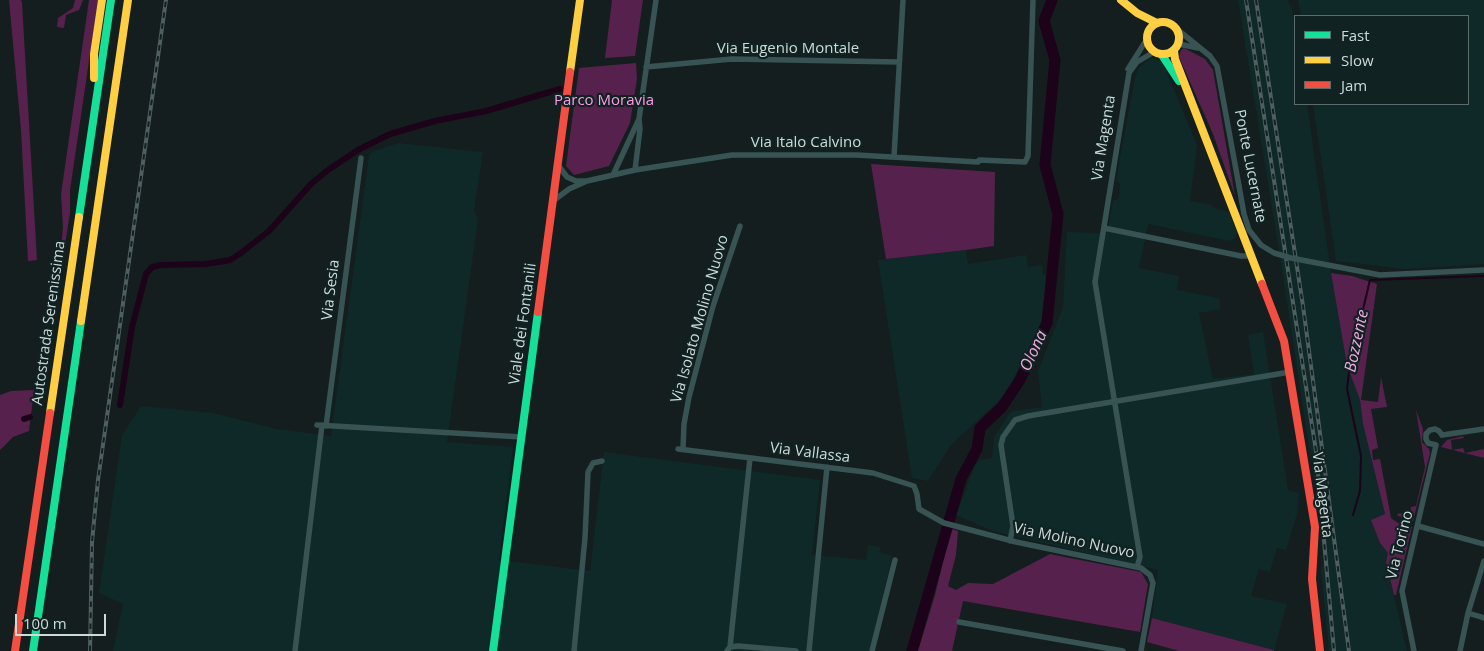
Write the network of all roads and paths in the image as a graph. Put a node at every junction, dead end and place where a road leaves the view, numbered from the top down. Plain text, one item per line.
1 (102, 0) edge
2 (111, 0) edge
3 (128, 0) edge
4 (580, 0) edge
5 (656, 0) edge
6 (903, 0) edge
7 (1033, 0) edge
8 (1121, 0) edge
9 (1137, 13) junction
10 (1157, 23) junction
11 (1178, 30) junction
12 (1148, 35) junction
13 (1179, 44) junction
14 (1200, 49) junction
15 (1174, 51) junction
16 (1158, 53) junction
17 (899, 62) junction
18 (646, 67) junction
19 (1127, 81) junction
20 (1188, 95) junction
21 (94, 110) junction
22 (639, 119) junction
23 (894, 157) junction
24 (361, 158) dead end
25 (558, 166) junction
26 (635, 170) junction
27 (613, 175) junction
28 (587, 181) junction
29 (553, 200) junction
30 (740, 226) dead end
31 (1104, 228) junction
32 (1251, 256) junction
33 (1484, 270) edge
34 (1290, 372) junction
35 (1114, 401) junction
36 (322, 425) junction
37 (1484, 429) edge
38 (1442, 435) junction
39 (522, 437) junction
40 (1436, 445) junction
41 (681, 449) joint
42 (750, 458) junction
43 (602, 461) dead end
44 (826, 467) junction
45 (919, 509) joint
46 (1418, 526) junction
47 (1010, 541) junction
48 (1484, 544) edge
49 (895, 560) dead end
50 (1484, 561) edge
51 (1137, 567) junction
52 (1477, 584) junction
53 (1484, 586) edge
54 (1468, 613) junction
55 (1484, 618) edge
56 (959, 622) dead end
57 (728, 649) edge
58 (15, 651) edge
59 (33, 651) edge
60 (295, 651) edge
61 (493, 651) edge
62 (574, 651) edge
63 (796, 651) edge
64 (809, 651) edge
65 (872, 651) edge
66 (1123, 651) edge
67 (1141, 651) edge
68 (1320, 651) edge
69 (1414, 651) edge
70 (1460, 651) edge

1 - 21 main road
2 - 21 main road, Autostrada Serenissima
3 - 59 main road, Autostrada Serenissima
4 - 25 main road, Viale dei Fontanili
5 - 18 street
6 - 17 street
7 - 23 street, Via Italo Calvino
8 - 9 main road
9 - 10 main road
9 - 12 main road
10 - 11 main road
10 - 12 main road
11 - 13 main road
11 - 14 street, Ponte Lucernate
12 - 16 main road
12 - 19 street, Via Magenta
13 - 14 street
13 - 15 main road
14 - 33 street, Ponte Lucernate, bridge
15 - 16 main road
15 - 20 main road, Via Magenta
16 - 19 street, Via Magenta
16 - 20 main road, Via Magenta
17 - 18 street, Via Eugenio Montale
17 - 23 street
18 - 22 street
19 - 31 street, Via Magenta
20 - 32 main road, Via Magenta
21 - 58 main road, Autostrada Serenissima
22 - 26 street
22 - 27 street
23 - 26 street, Via Italo Calvino
24 - 36 street, Via Sesia
25 - 28 street
25 - 29 main road, Viale dei Fontanili
26 - 27 street, Via Italo Calvino
27 - 28 street, Via Italo Calvino
28 - 29 street, Via Italo Calvino
29 - 39 main road, Viale dei Fontanili
30 - 41 street, Via Isolato Molino Nuovo
31 - 32 street
31 - 35 street, Via Magenta
32 - 34 main road, Via Magenta
34 - 35 street
34 - 68 main road, Via Magenta
35 - 47 street
35 - 51 street, Via Magenta
36 - 39 street
36 - 60 street, Via Sesia
37 - 38 street
38 - 40 street
38 - 40 street
39 - 61 main road, Viale dei Fontanili
40 - 46 street, Via Torino
41 - 42 street, Via Vallassa
42 - 44 street, Via Vallassa
42 - 57 street
43 - 62 street
44 - 45 street, Via Vallassa
44 - 64 street
45 - 47 street, Via Molino Nuovo
46 - 48 street
46 - 69 street, Via Torino
47 - 51 street, Via Molino Nuovo
49 - 65 street
50 - 52 street
51 - 67 street, Via Molino Nuovo
52 - 53 street
52 - 54 street
54 - 55 street
54 - 70 street
56 - 66 street
57 - 63 street

